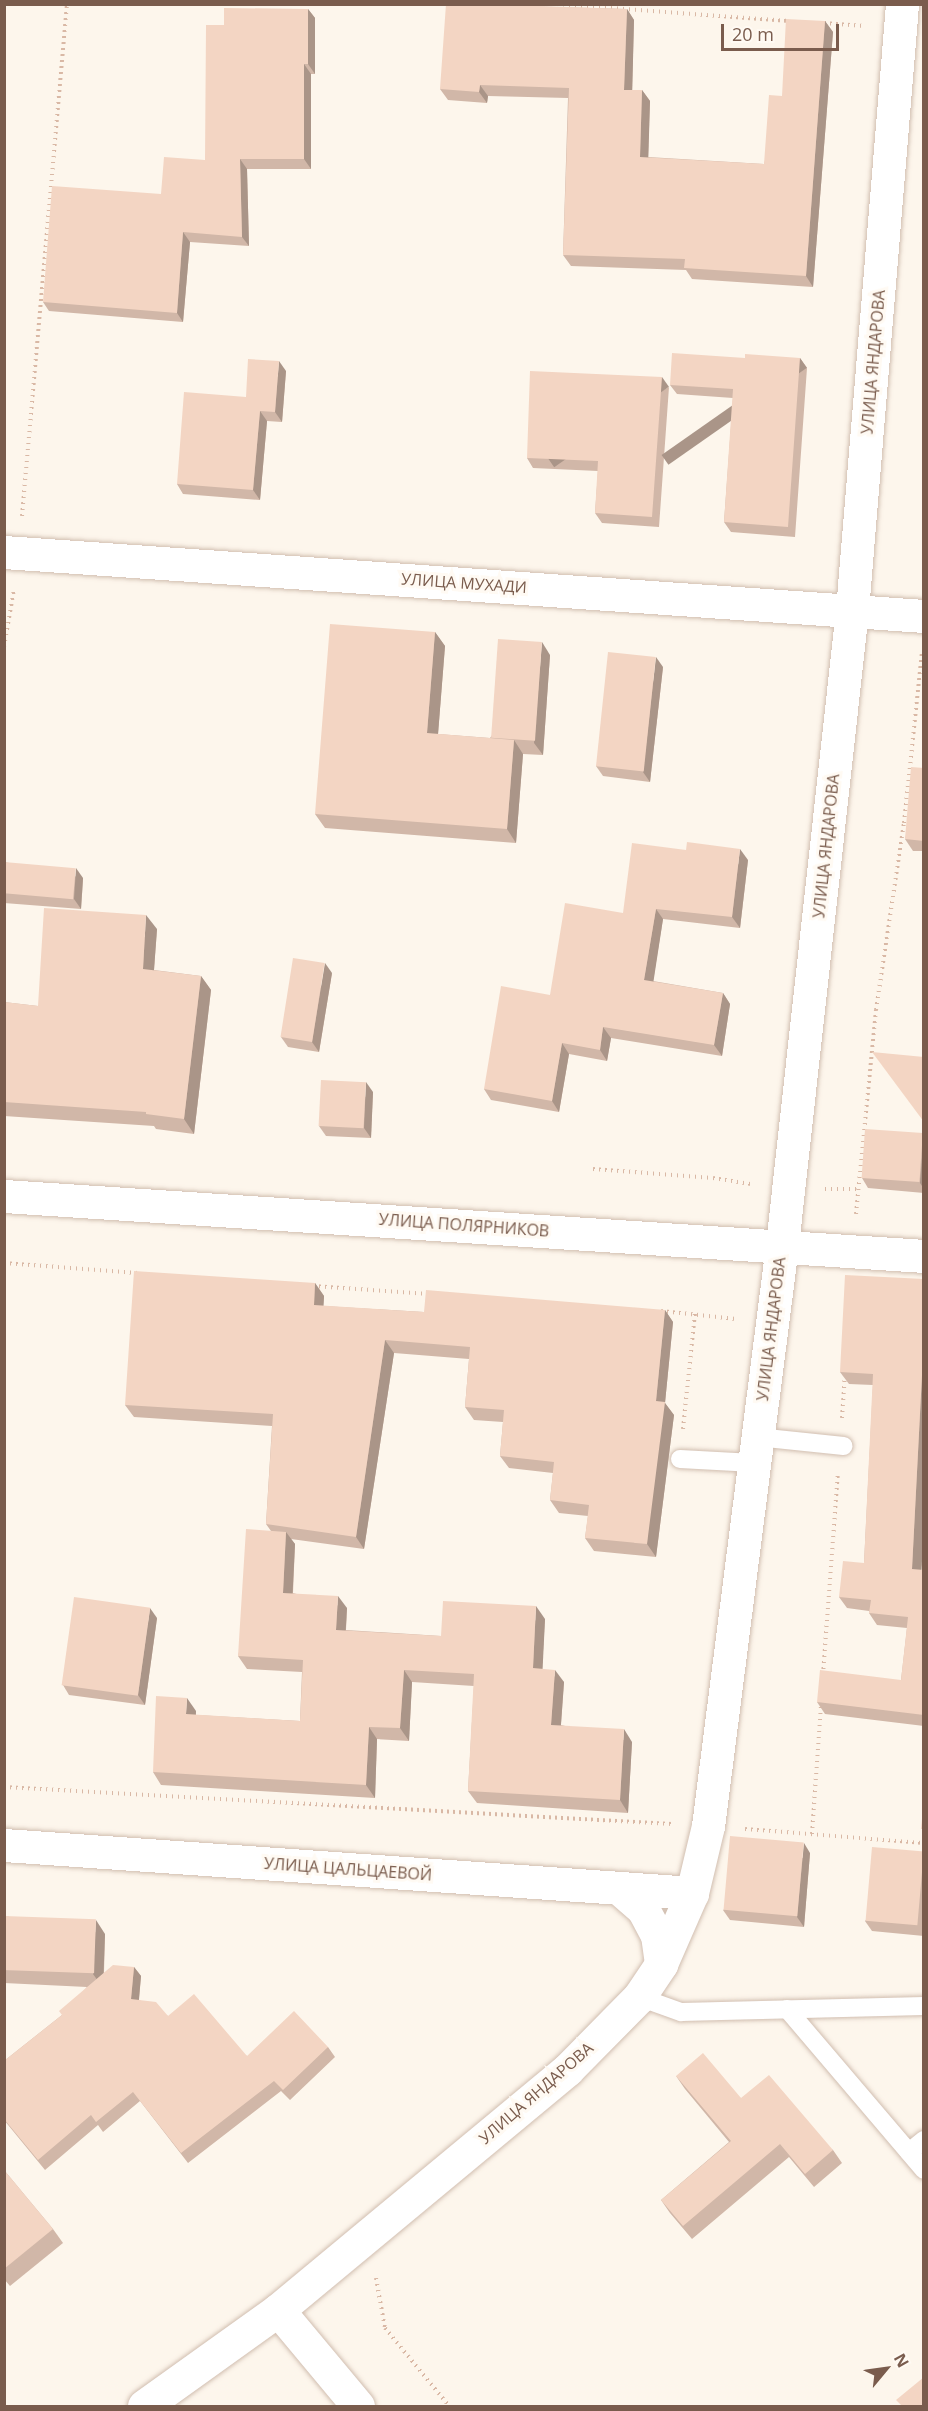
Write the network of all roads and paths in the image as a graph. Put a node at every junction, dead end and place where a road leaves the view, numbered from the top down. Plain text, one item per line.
1 (67, 4) edge
2 (556, 4) edge
3 (901, 17) edge
4 (793, 21) edge
5 (817, 23) edge
6 (12, 552) edge
7 (852, 610) junction
8 (924, 616) edge
9 (4, 647) edge
10 (593, 1169) dead end
11 (857, 1188) dead end
12 (788, 1189) junction
13 (4, 1196) edge
14 (782, 1245) junction
15 (924, 1256) edge
16 (4, 1263) edge
17 (147, 1274) edge
18 (302, 1285) edge
19 (433, 1294) edge
20 (659, 1311) edge
21 (695, 1313) junction
22 (771, 1323) junction
23 (844, 1446) dead end
24 (756, 1450) junction
25 (680, 1459) joint
26 (4, 1787) edge
27 (708, 1826) junction
28 (924, 1843) edge
29 (4, 1845) edge
30 (620, 1889) junction
31 (692, 1893) junction
32 (661, 1964) junction
33 (639, 1997) junction
34 (924, 2006) edge
35 (788, 2009) junction
36 (924, 2140) edge
37 (909, 2152) junction
38 (924, 2170) edge
39 (368, 2235) junction
40 (278, 2310) junction
41 (144, 2406) edge
42 (358, 2406) edge
43 (449, 2406) edge

1 - 6 path
2 - 4 path
3 - 5 path
3 - 7 street, УЛИЦА ЯНДАРОВА
6 - 7 street, УЛИЦА МУХАДИ
6 - 9 path
7 - 8 street, УЛИЦА МУХАДИ
7 - 12 street, УЛИЦА ЯНДАРОВА
10 - 12 path
11 - 12 path
12 - 14 street, УЛИЦА ЯНДАРОВА
13 - 14 street, УЛИЦА ПОЛЯРНИКОВ
14 - 15 street, УЛИЦА ПОЛЯРНИКОВ
14 - 22 street, УЛИЦА ЯНДАРОВА
16 - 17 path
18 - 19 path
20 - 21 path
21 - 22 path
21 - 25 path
22 - 24 street, УЛИЦА ЯНДАРОВА
23 - 24 lane
24 - 25 lane
24 - 27 street, УЛИЦА ЯНДАРОВА
26 - 27 path
27 - 28 path
27 - 31 street, УЛИЦА ЯНДАРОВА
29 - 30 street, УЛИЦА ЦАЛЬЦАЕВОЙ
30 - 31 street, УЛИЦА ЦАЛЬЦАЕВОЙ
30 - 32 street
31 - 32 street, УЛИЦА ЯНДАРОВА
32 - 33 street, УЛИЦА ЯНДАРОВА
33 - 35 lane
33 - 39 street, УЛИЦА ЯНДАРОВА
34 - 35 lane
35 - 37 lane
36 - 37 lane
37 - 38 lane
39 - 40 street, УЛИЦА ЯНДАРОВА
39 - 43 path
40 - 41 street, УЛИЦА ЯНДАРОВА
40 - 42 street

